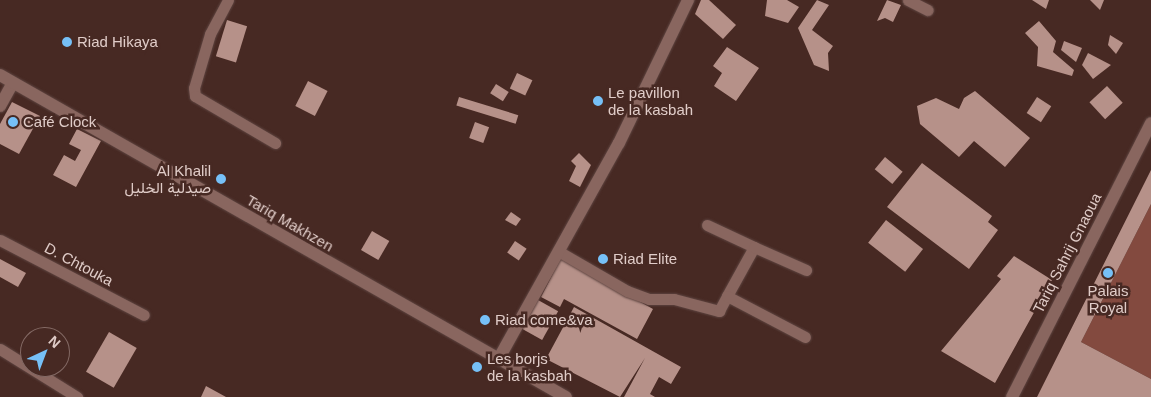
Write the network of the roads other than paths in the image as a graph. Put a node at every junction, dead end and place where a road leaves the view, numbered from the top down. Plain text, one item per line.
1 (228, 0) edge
2 (686, 0) edge
3 (908, 0) edge
4 (928, 10) dead end
5 (0, 75) edge
6 (12, 84) junction
7 (0, 106) edge
8 (1151, 123) edge
9 (276, 143) dead end
10 (708, 225) dead end
11 (0, 240) edge
12 (754, 247) junction
13 (558, 251) junction
14 (806, 270) dead end
15 (728, 296) junction
16 (144, 315) dead end
17 (805, 337) dead end
18 (0, 349) edge
19 (498, 360) junction
20 (77, 397) edge
21 (566, 397) edge
22 (1012, 397) edge

1 - 9 lane
2 - 13 street
3 - 4 lane
5 - 6 street, Tariq Makhzen
6 - 7 street
6 - 19 street, Tariq Makhzen
8 - 22 street, Tariq Sahrij Gnaoua
10 - 12 lane
11 - 16 lane, D. Chtouka
12 - 14 lane
12 - 15 lane
13 - 15 lane
13 - 19 street
15 - 17 lane
18 - 20 lane
19 - 21 street, Tariq Makhzen

